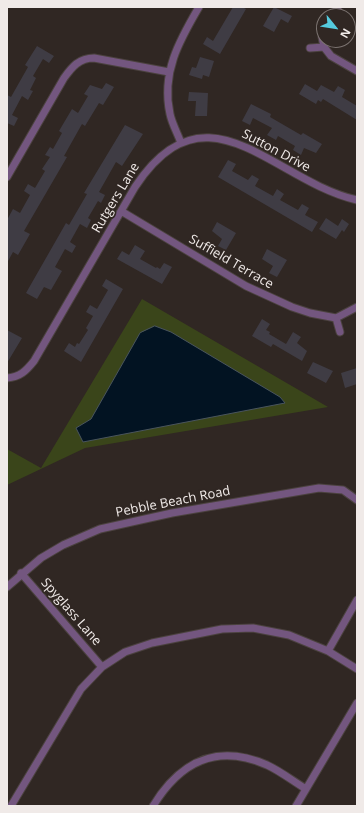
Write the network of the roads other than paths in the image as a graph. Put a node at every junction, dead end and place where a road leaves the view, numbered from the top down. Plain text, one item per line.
1 (199, 7) edge
2 (310, 48) dead end
3 (316, 48) edge
4 (325, 48) edge
5 (357, 71) edge
6 (168, 72) junction
7 (181, 143) junction
8 (7, 177) edge
9 (357, 200) edge
10 (121, 211) junction
11 (357, 307) edge
12 (336, 318) junction
13 (340, 332) dead end
14 (7, 378) edge
15 (357, 500) edge
16 (21, 573) junction
17 (7, 587) edge
18 (357, 600) edge
19 (328, 651) junction
20 (102, 667) junction
21 (357, 669) edge
22 (357, 703) edge
23 (306, 789) junction
24 (12, 806) edge
25 (153, 806) edge
26 (296, 806) edge

1 - 6 street
2 - 3 street
4 - 5 street
6 - 7 street
6 - 8 street
7 - 9 street, Sutton Drive
7 - 10 street, Rutgers Lane
10 - 12 street, Suffield Terrace
10 - 14 street, Rutgers Lane
11 - 12 street
12 - 13 street
15 - 16 street, Pebble Beach Road
16 - 17 street, Pebble Beach Road
16 - 20 street, Spyglass Lane
18 - 19 street
19 - 20 street
19 - 21 street
20 - 24 street
22 - 23 street
23 - 25 street
23 - 26 street

